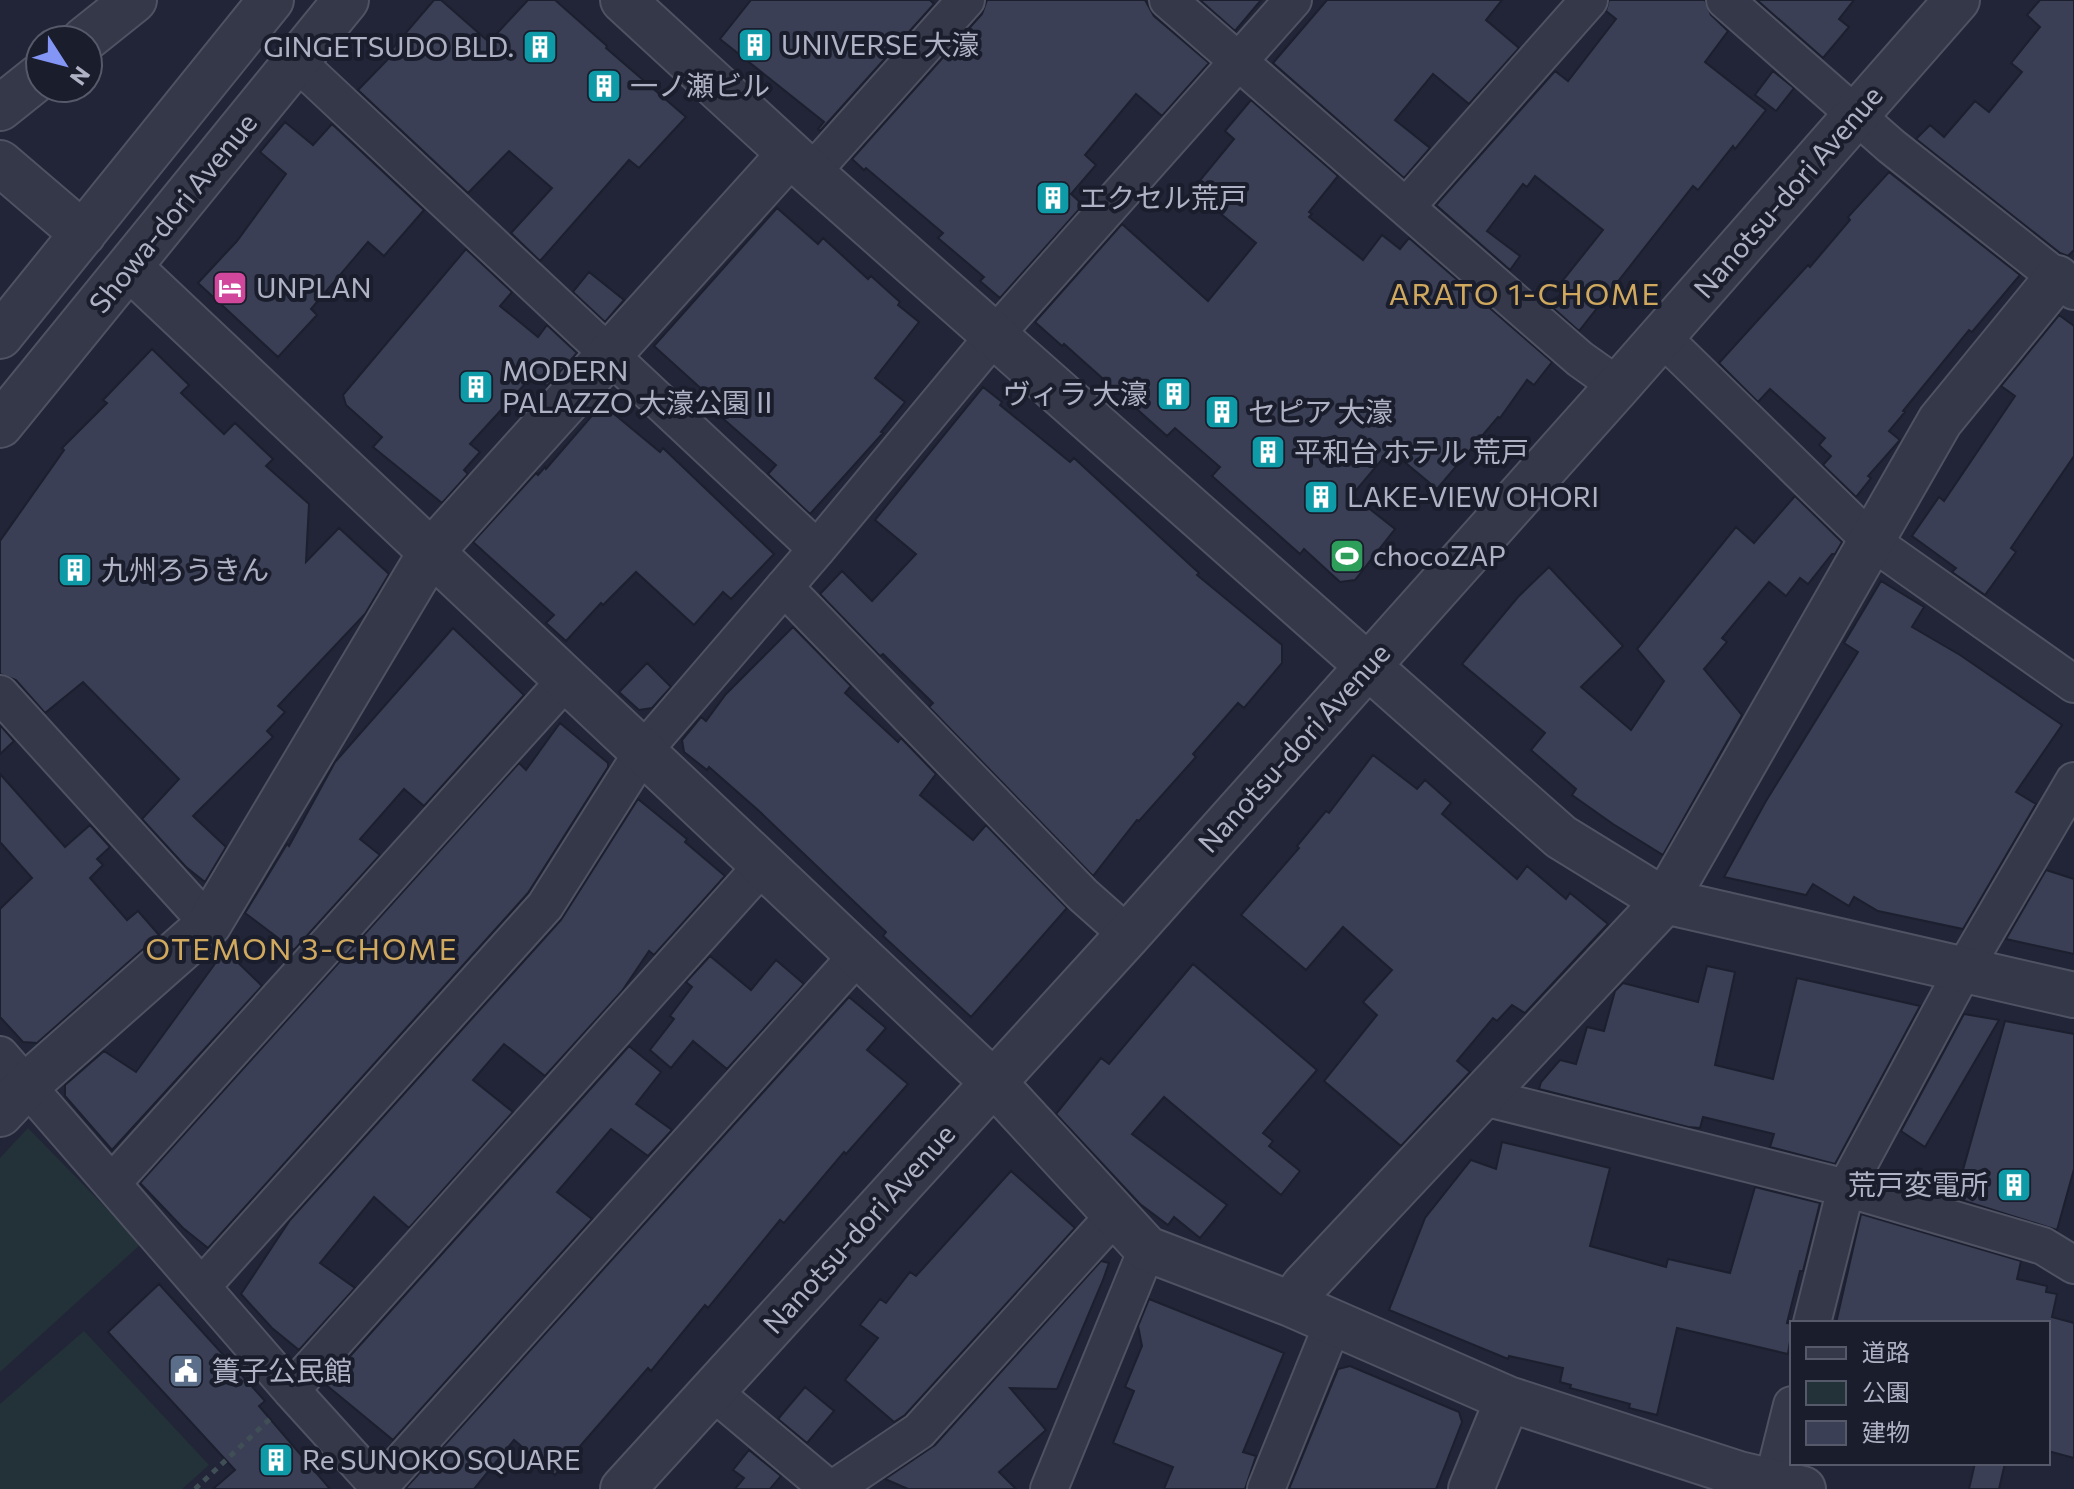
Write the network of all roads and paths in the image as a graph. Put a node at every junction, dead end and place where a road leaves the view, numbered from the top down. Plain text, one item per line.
1 (134, 0) edge
2 (271, 0) edge
3 (346, 0) edge
4 (623, 0) edge
5 (966, 0) edge
6 (1168, 0) edge
7 (1293, 0) edge
8 (1589, 0) edge
9 (1725, 0) edge
10 (1957, 0) edge
11 (104, 24) edge
12 (296, 61) junction
13 (1238, 61) junction
14 (24, 89) edge
15 (0, 108) edge
16 (1856, 115) junction
17 (0, 163) edge
18 (800, 164) junction
19 (1406, 207) junction
20 (83, 234) junction
21 (129, 267) junction
22 (2065, 284) edge
23 (0, 336) edge
24 (994, 336) junction
25 (1661, 336) junction
26 (608, 353) junction
27 (1618, 386) junction
28 (0, 425) edge
29 (1870, 540) junction
30 (817, 549) junction
31 (431, 552) junction
32 (784, 587) junction
33 (1367, 666) junction
34 (567, 679) junction
35 (2074, 684) edge
36 (0, 694) edge
37 (644, 750) junction
38 (2074, 781) edge
39 (763, 865) junction
40 (1665, 901) junction
41 (209, 924) junction
42 (1128, 935) junction
43 (857, 956) junction
44 (1964, 969) junction
45 (2074, 995) edge
46 (993, 1082) junction
47 (9, 1085) edge
48 (1484, 1097) junction
49 (112, 1183) junction
50 (1846, 1188) junction
51 (1115, 1215) junction
52 (1147, 1249) junction
53 (2074, 1265) edge
54 (202, 1286) junction
55 (1291, 1304) junction
56 (1813, 1321) edge
57 (1325, 1343) dead end
58 (712, 1391) junction
59 (287, 1398) junction
60 (1508, 1399) junction
61 (1790, 1445) edge
62 (1788, 1485) edge
63 (380, 1488) edge
64 (195, 1489) edge
65 (623, 1489) edge
66 (831, 1489) edge
67 (1049, 1489) edge
68 (1266, 1489) edge
69 (1471, 1489) edge

1 - 11 street
2 - 20 street, Showa-dori Avenue
3 - 12 street, Showa-dori Avenue
4 - 18 street
5 - 18 street
6 - 13 street
7 - 13 street
8 - 19 street
9 - 16 street
10 - 16 street, Nanotsu-dori Avenue
12 - 21 street, Showa-dori Avenue
12 - 26 street
13 - 19 street
13 - 24 street
14 - 15 street
16 - 22 street
16 - 25 street, Nanotsu-dori Avenue
17 - 20 street
18 - 24 street
18 - 26 street
19 - 27 street
20 - 23 street, Showa-dori Avenue
21 - 28 street, Showa-dori Avenue
21 - 31 street
22 - 29 street
24 - 30 street
24 - 33 street
25 - 27 street, Nanotsu-dori Avenue
25 - 29 street
26 - 30 street
26 - 31 street
27 - 33 street, Nanotsu-dori Avenue
29 - 35 street
29 - 40 street
30 - 32 street
31 - 34 street
31 - 41 street
32 - 37 street
32 - 42 street
33 - 40 street
33 - 42 street, Nanotsu-dori Avenue
34 - 37 street
34 - 49 street
36 - 41 street
37 - 39 street
37 - 54 street
38 - 44 street
39 - 43 street
39 - 59 street
40 - 44 street
40 - 48 street
41 - 47 street
42 - 46 street, Nanotsu-dori Avenue
43 - 46 street
43 - 63 street
44 - 45 street
44 - 50 street
46 - 51 street
46 - 58 street, Nanotsu-dori Avenue
47 - 49 street
48 - 50 street
48 - 55 street
49 - 54 street
50 - 53 street
50 - 56 street
51 - 52 street
51 - 66 street
52 - 55 street
52 - 67 street
54 - 59 street
55 - 60 street
57 - 68 street
58 - 65 street, Nanotsu-dori Avenue
58 - 66 street
59 - 63 street
59 - 64 path
60 - 62 street
60 - 69 street
61 - 62 street

